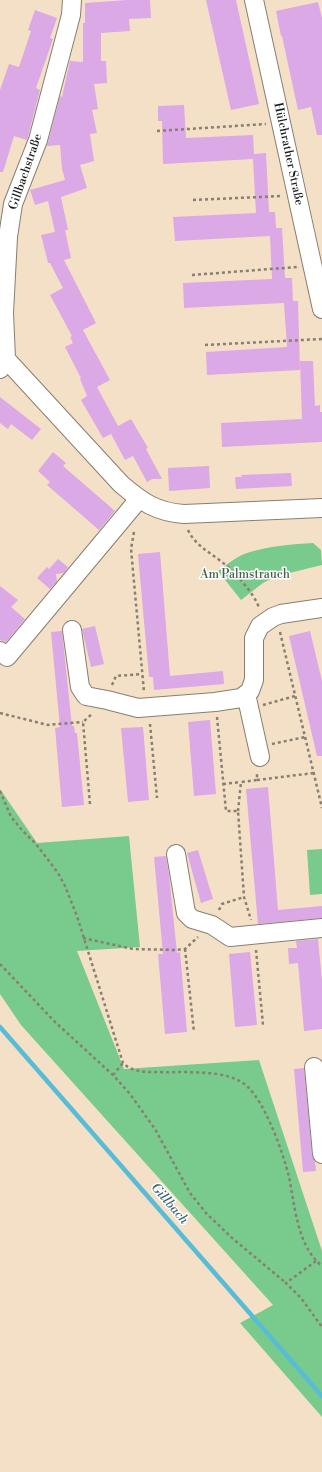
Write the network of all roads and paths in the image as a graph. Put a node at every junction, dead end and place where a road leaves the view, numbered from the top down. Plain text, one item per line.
1 (72, 0) edge
2 (254, 0) edge
3 (281, 124) junction
4 (157, 131) dead end
5 (297, 196) junction
6 (193, 200) dead end
7 (312, 266) junction
8 (192, 275) dead end
9 (322, 309) edge
10 (322, 339) edge
11 (205, 345) dead end
12 (3, 364) edge
13 (138, 500) junction
14 (322, 508) edge
15 (184, 514) junction
16 (134, 531) dead end
17 (322, 608) edge
18 (268, 620) junction
19 (72, 630) dead end
20 (3, 654) edge
21 (142, 674) junction
22 (295, 696) junction
23 (107, 700) junction
24 (248, 701) junction
25 (215, 702) junction
26 (147, 707) junction
27 (0, 713) edge
28 (83, 722) junction
29 (305, 737) junction
30 (259, 752) junction
31 (314, 773) junction
32 (257, 780) junction
33 (241, 782) junction
34 (223, 784) junction
35 (0, 791) edge
36 (156, 798) dead end
37 (90, 804) dead end
38 (322, 808) edge
39 (238, 810) junction
40 (176, 854) dead end
41 (244, 897) junction
42 (212, 925) junction
43 (322, 928) edge
44 (255, 935) junction
45 (83, 938) junction
46 (185, 949) junction
47 (0, 964) edge
48 (263, 1026) dead end
49 (194, 1032) dead end
50 (123, 1063) junction
51 (314, 1067) dead end
52 (114, 1075) junction
53 (322, 1154) edge
54 (316, 1261) junction
55 (322, 1266) edge
56 (286, 1283) junction
57 (322, 1327) edge

1 - 12 street, Gillbachstraße
2 - 3 street, Hülchrather Straße
3 - 4 path
3 - 5 street, Hülchrather Straße
5 - 6 path
5 - 7 street, Hülchrather Straße
7 - 8 path
7 - 9 street, Hülchrather Straße
10 - 11 path
12 - 13 street
13 - 15 street
13 - 20 street
14 - 15 street
15 - 18 path
16 - 21 path
17 - 18 street
18 - 22 path
18 - 24 street
19 - 23 street
21 - 23 path
21 - 26 path
22 - 24 path
22 - 29 path
23 - 26 street
23 - 28 path
24 - 25 street
24 - 30 street
25 - 26 street
25 - 34 path
26 - 36 path
27 - 28 path
28 - 37 path
29 - 30 path
29 - 31 path
30 - 32 path
31 - 32 path
31 - 38 path
32 - 33 path
33 - 34 path
33 - 39 path
34 - 39 path
35 - 45 path
39 - 41 path
40 - 42 street
41 - 42 path
41 - 44 path
42 - 44 street
42 - 46 path
43 - 44 street
44 - 48 path
45 - 46 path
45 - 50 path
46 - 49 path
47 - 52 path
50 - 52 path
50 - 54 path
51 - 53 street
52 - 56 path
54 - 55 path
54 - 56 path
56 - 57 path

